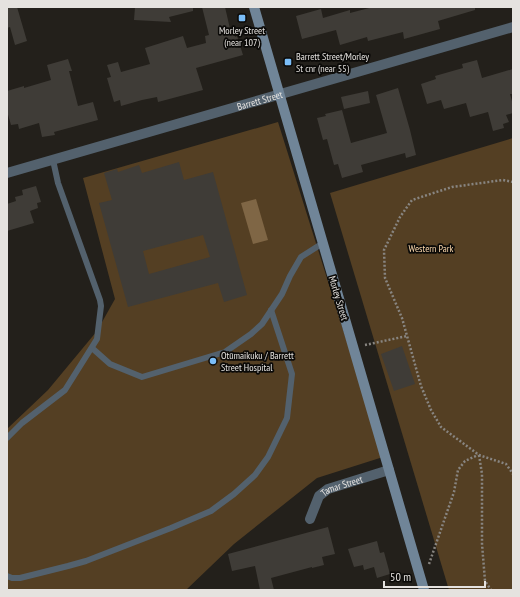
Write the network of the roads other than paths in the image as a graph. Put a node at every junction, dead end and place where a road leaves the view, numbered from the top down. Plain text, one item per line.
1 (254, 7) edge
2 (513, 27) edge
3 (280, 95) junction
4 (52, 160) junction
5 (7, 173) edge
6 (322, 243) junction
7 (272, 310) junction
8 (92, 348) junction
9 (7, 438) edge
10 (389, 470) junction
11 (310, 519) dead end
12 (7, 576) edge
13 (423, 587) edge

1 - 3 main road, Morley Street
2 - 3 street, Barrett Street
3 - 4 street, Barrett Street
3 - 6 main road, Morley Street
4 - 5 street, Barrett Street
4 - 8 lane
6 - 7 lane
6 - 10 main road, Morley Street
7 - 8 lane
7 - 12 lane
8 - 9 lane
10 - 11 street, Tamar Street
10 - 13 main road, Morley Street

